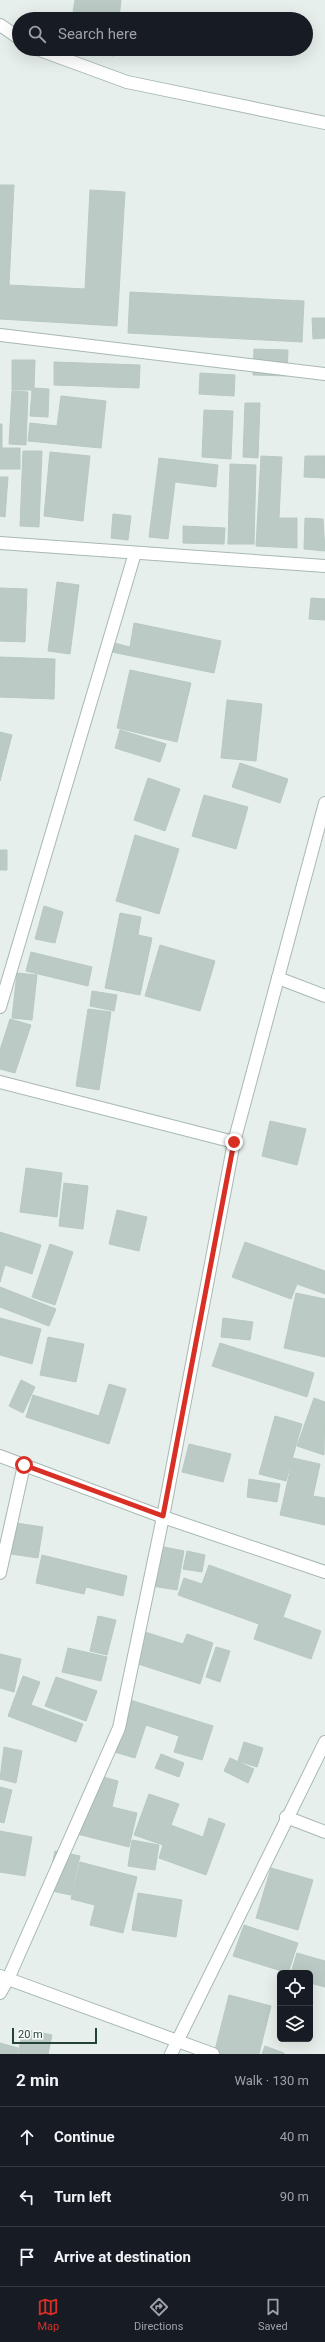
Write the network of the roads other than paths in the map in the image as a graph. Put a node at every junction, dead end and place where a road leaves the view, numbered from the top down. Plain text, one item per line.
1 (0, 25) edge
2 (12, 33) edge
3 (56, 56) edge
4 (325, 124) edge
5 (0, 335) edge
6 (325, 374) edge
7 (0, 543) edge
8 (135, 553) junction
9 (325, 566) edge
10 (325, 803) edge
11 (278, 978) junction
12 (325, 996) edge
13 (0, 1007) edge
14 (0, 1082) edge
15 (234, 1142) junction
16 (0, 1456) edge
17 (24, 1465) junction
18 (163, 1516) junction
19 (325, 1572) edge
20 (0, 1573) edge
21 (325, 1742) edge
22 (286, 1817) junction
23 (325, 1832) edge
24 (4, 1978) edge
25 (0, 1994) edge
26 (177, 2041) junction
27 (170, 2054) edge
28 (213, 2054) edge

1 - 2 street
3 - 4 street
5 - 6 street
7 - 8 street
8 - 9 street
8 - 13 street
10 - 11 street
11 - 12 street
11 - 15 street
14 - 15 street
15 - 18 street
16 - 17 street
17 - 18 street
17 - 20 street
18 - 19 street
18 - 24 street
21 - 22 street
22 - 23 street
22 - 26 street
24 - 25 street
24 - 26 street
26 - 27 street
26 - 28 street

